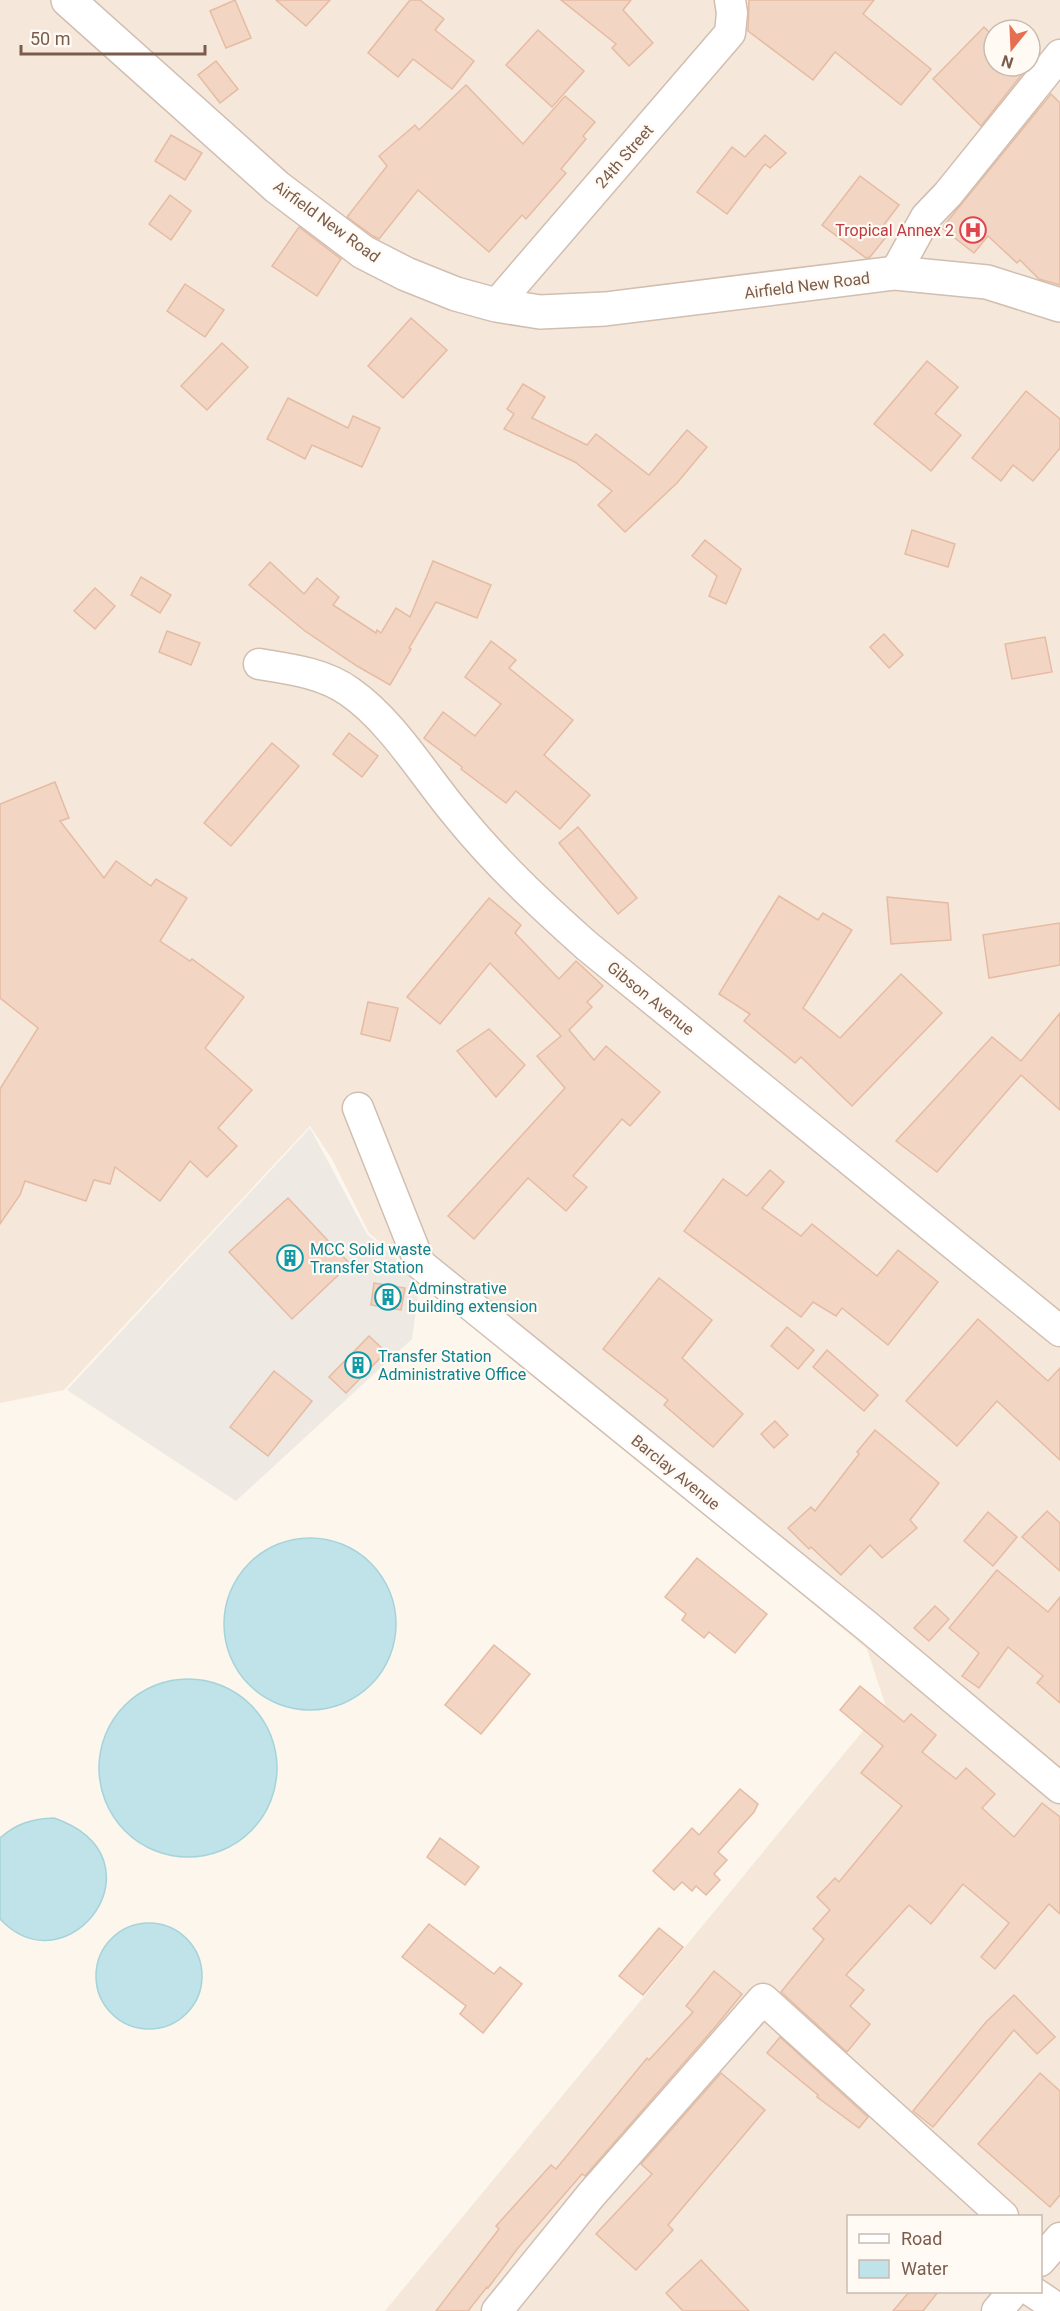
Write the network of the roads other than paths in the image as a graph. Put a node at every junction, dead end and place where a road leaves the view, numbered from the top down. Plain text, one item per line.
1 (68, 0) edge
2 (730, 0) edge
3 (1060, 55) edge
4 (895, 273) junction
5 (496, 305) junction
6 (1060, 305) edge
7 (259, 664) dead end
8 (358, 1108) dead end
9 (1060, 1331) edge
10 (1060, 1788) edge
11 (1001, 2215) edge
12 (1012, 2293) edge
13 (1034, 2293) edge
14 (1060, 2310) edge
15 (497, 2311) edge
16 (997, 2311) edge

1 - 5 street, Airfield New Road
2 - 5 street, 24th Street
3 - 4 street
4 - 5 street, Airfield New Road
4 - 6 street, Airfield New Road
7 - 9 street, Gibson Avenue
8 - 10 street, Barclay Avenue
11 - 15 street
12 - 16 street
13 - 14 street

